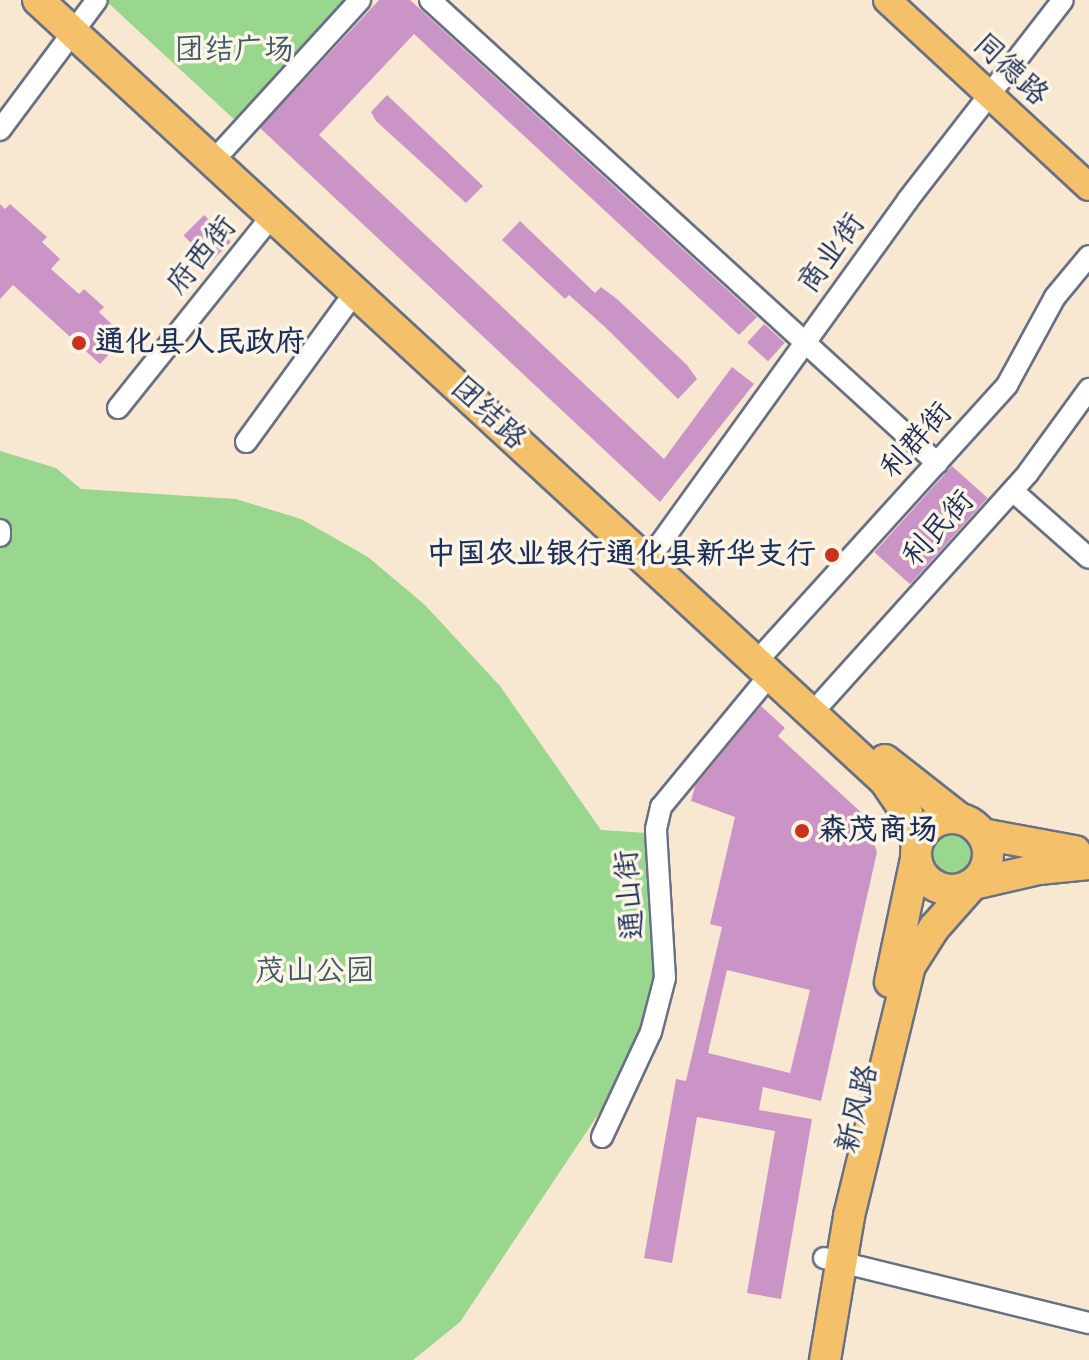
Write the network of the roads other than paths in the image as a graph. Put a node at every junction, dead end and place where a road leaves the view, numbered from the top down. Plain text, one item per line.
1 (38, 0) edge
2 (360, 0) edge
3 (430, 0) edge
4 (887, 0) edge
5 (909, 0) edge
6 (1063, 0) edge
7 (78, 12) edge
8 (992, 86) junction
9 (0, 130) edge
10 (224, 149) junction
11 (1089, 166) edge
12 (1089, 187) edge
13 (272, 216) junction
14 (1089, 256) edge
15 (355, 292) junction
16 (805, 342) junction
17 (1089, 389) edge
18 (118, 408) dead end
19 (246, 442) dead end
20 (937, 463) junction
21 (1013, 491) junction
22 (657, 548) junction
23 (1089, 558) edge
24 (769, 662) junction
25 (823, 701) junction
26 (970, 826) junction
27 (1089, 850) edge
28 (917, 851) junction
29 (1089, 864) edge
30 (973, 884) junction
31 (602, 1137) dead end
32 (832, 1260) junction
33 (1089, 1323) edge
34 (808, 1360) edge
35 (825, 1360) edge

1 - 7 highway, 团结路
2 - 10 street
3 - 16 street
4 - 8 main road, 同德路
5 - 8 main road, 同德路
6 - 8 street, 商业街
7 - 9 street
7 - 10 highway, 团结路
7 - 13 highway, 团结路
8 - 11 main road, 同德路
8 - 12 main road, 同德路
8 - 16 street, 商业街
10 - 22 highway, 团结路
13 - 15 highway, 团结路
13 - 18 street, 府西街
14 - 20 street, 利群街
15 - 19 street
15 - 24 highway, 团结路
16 - 20 street
16 - 22 street, 商业街
17 - 21 street, 利民街
20 - 24 street, 利群街
21 - 23 street
21 - 25 street, 利民街
22 - 24 highway, 团结路
24 - 25 highway, 团结路
24 - 28 highway, 团结路
24 - 31 street, 通山街
25 - 26 highway, 团结路
26 - 27 highway
26 - 28 highway
26 - 30 highway
28 - 30 highway
28 - 32 highway, 新风路
29 - 30 highway
30 - 32 highway, 新风路
32 - 33 street
32 - 34 highway, 新风路
32 - 35 highway, 新风路

